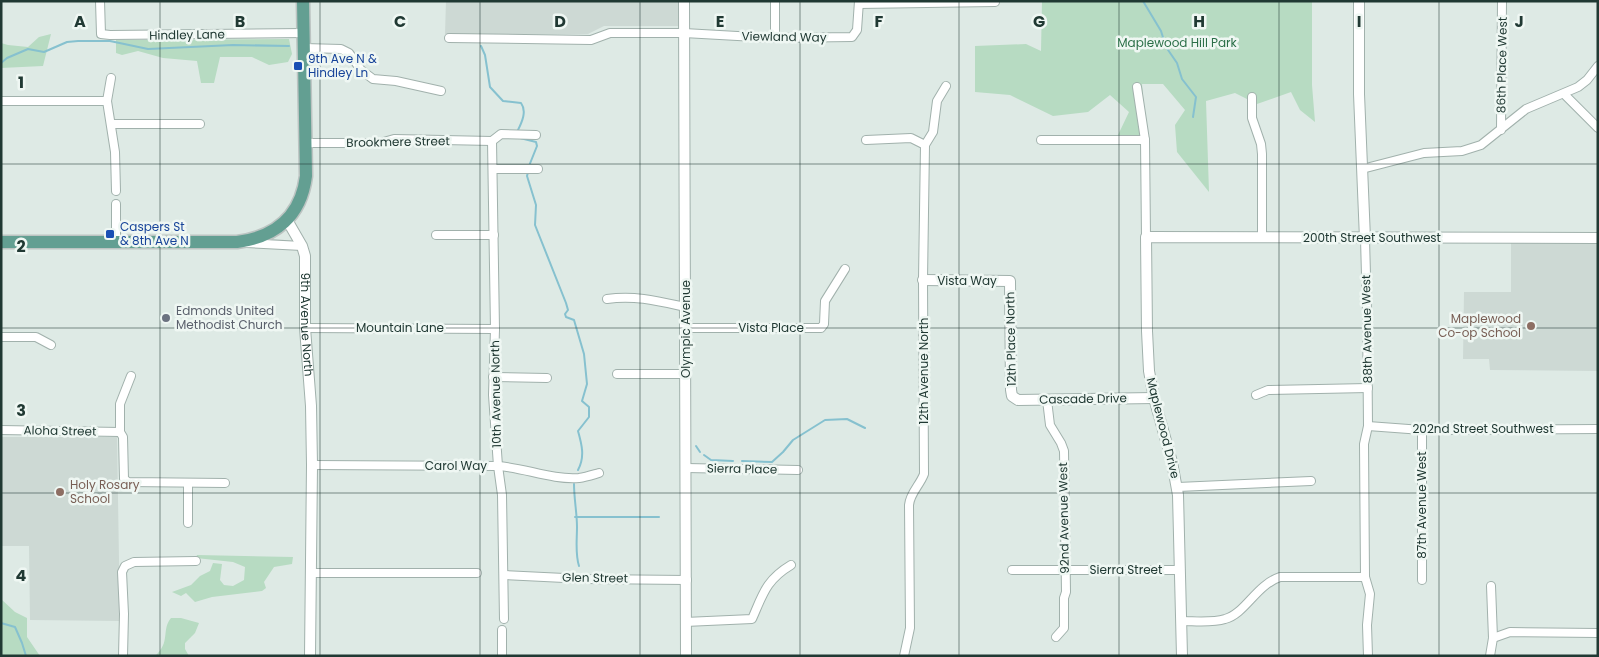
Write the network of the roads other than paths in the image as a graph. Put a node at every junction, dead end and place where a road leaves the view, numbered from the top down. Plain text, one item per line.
1 (100, 1) edge
2 (304, 1) edge
3 (684, 1) edge
4 (775, 1) edge
5 (1359, 1) edge
6 (1502, 1) edge
7 (995, 2) edge
8 (859, 3) edge
9 (304, 33) junction
10 (684, 33) junction
11 (449, 38) dead end
12 (775, 38) junction
13 (304, 48) junction
14 (1598, 66) edge
15 (111, 78) dead end
16 (946, 86) dead end
17 (1138, 87) dead end
18 (442, 91) dead end
19 (1564, 94) junction
20 (1252, 97) dead end
21 (1, 101) edge
22 (107, 101) junction
23 (112, 124) junction
24 (200, 124) dead end
25 (1598, 128) edge
26 (1501, 130) junction
27 (536, 135) dead end
28 (866, 140) dead end
29 (1041, 140) dead end
30 (1145, 140) junction
31 (492, 141) junction
32 (304, 143) junction
33 (925, 145) junction
34 (493, 169) junction
35 (538, 169) dead end
36 (1362, 169) junction
37 (116, 191) dead end
38 (116, 204) dead end
39 (287, 220) junction
40 (436, 235) dead end
41 (494, 235) junction
42 (1146, 238) junction
43 (1262, 238) junction
44 (1598, 238) edge
45 (1365, 239) junction
46 (116, 241) junction
47 (1, 242) edge
48 (237, 242) junction
49 (302, 246) junction
50 (845, 269) dead end
51 (923, 280) junction
52 (1010, 281) joint
53 (607, 299) dead end
54 (685, 307) junction
55 (305, 328) junction
56 (685, 328) junction
57 (495, 329) junction
58 (1, 337) edge
59 (51, 345) dead end
60 (616, 374) dead end
61 (686, 374) junction
62 (131, 376) dead end
63 (493, 376) junction
64 (547, 378) dead end
65 (1368, 388) junction
66 (1256, 395) dead end
67 (1012, 396) joint
68 (1154, 398) junction
69 (1047, 400) junction
70 (1368, 426) junction
71 (1598, 429) edge
72 (1, 430) edge
73 (1422, 430) junction
74 (120, 432) junction
75 (312, 465) junction
76 (498, 466) junction
77 (686, 468) junction
78 (798, 470) dead end
79 (598, 473) dead end
80 (1312, 482) dead end
81 (224, 483) dead end
82 (188, 484) junction
83 (1178, 487) junction
84 (188, 523) dead end
85 (196, 561) dead end
86 (791, 565) dead end
87 (1012, 570) dead end
88 (1065, 570) junction
89 (1180, 570) junction
90 (311, 573) junction
91 (477, 573) dead end
92 (504, 574) junction
93 (1365, 577) junction
94 (686, 580) junction
95 (1422, 580) dead end
96 (1491, 586) dead end
97 (504, 619) dead end
98 (1182, 620) junction
99 (685, 622) junction
100 (502, 630) dead end
101 (1598, 633) edge
102 (1056, 636) dead end
103 (1493, 638) junction
104 (123, 656) edge
105 (310, 656) edge
106 (502, 656) edge
107 (686, 656) edge
108 (904, 656) edge
109 (1182, 656) edge
110 (1368, 656) edge
111 (1490, 656) edge

1 - 9 street, Hindley Lane
2 - 9 main road
3 - 10 street, Olympic Avenue
4 - 12 street
5 - 36 street, 88th Avenue West
6 - 26 street, 86th Place West
7 - 8 street
8 - 12 street, Viewland Way
9 - 13 main road
10 - 11 street, Viewland Way
10 - 12 street, Viewland Way
10 - 54 street, Olympic Avenue
13 - 18 street
13 - 32 main road
14 - 19 street
15 - 22 street
16 - 33 street, 12th Avenue North
17 - 30 street, Maplewood Drive
19 - 25 street
19 - 26 street
20 - 43 street
21 - 22 street
22 - 23 street
23 - 24 street
23 - 37 street
26 - 36 street
27 - 31 street
28 - 33 street
29 - 30 street
30 - 42 street, Maplewood Drive
31 - 32 street, Brookmere Street
31 - 34 street, 10th Avenue North
32 - 39 main road
33 - 51 street, 12th Avenue North
34 - 35 street
34 - 41 street, 10th Avenue North
36 - 45 street, 88th Avenue West
38 - 46 street
39 - 48 main road
39 - 49 street, 9th Avenue North
40 - 41 street
41 - 57 street, 10th Avenue North
42 - 43 street, 200th Street Southwest
42 - 68 street, Maplewood Drive
43 - 45 street, 200th Street Southwest
44 - 45 street, 200th Street Southwest
45 - 65 street, 88th Avenue West
46 - 47 main road
46 - 48 main road
48 - 49 street
49 - 55 street, 9th Avenue North
50 - 56 street, Vista Place
51 - 52 street, Vista Way
51 - 108 street, 12th Avenue North
52 - 67 street, 12th Place North
53 - 54 street
54 - 56 street, Olympic Avenue
55 - 57 street, Mountain Lane
55 - 75 street, 9th Avenue North
56 - 61 street, Olympic Avenue
57 - 63 street, 10th Avenue North
58 - 59 street
60 - 61 street
61 - 77 street, Olympic Avenue
62 - 74 street
63 - 64 street
63 - 76 street, 10th Avenue North
65 - 66 street
65 - 70 street, 88th Avenue West
67 - 69 street, Cascade Drive
68 - 69 street, Cascade Drive
68 - 83 street, Maplewood Drive
69 - 88 street, 92nd Avenue West
70 - 73 street, 202nd Street Southwest
70 - 93 street, 88th Avenue West
71 - 73 street, 202nd Street Southwest
72 - 74 street, Aloha Street
73 - 95 street, 87th Avenue West
74 - 82 street
75 - 76 street, Carol Way
75 - 90 street, 9th Avenue North
76 - 79 street, Carol Way
76 - 92 street, 10th Avenue North
77 - 78 street, Sierra Place
77 - 94 street, Olympic Avenue
80 - 83 street
81 - 82 street
82 - 84 street
83 - 89 street, Maplewood Drive
85 - 104 street
86 - 99 street
87 - 88 street, Sierra Street
88 - 89 street, Sierra Street
88 - 102 street, 92nd Avenue West
89 - 98 street, Maplewood Drive
90 - 91 street
90 - 105 street, 9th Avenue North
92 - 94 street, Glen Street
92 - 97 street, 10th Avenue North
93 - 98 street
93 - 110 street, 88th Avenue West
94 - 99 street, Olympic Avenue
96 - 103 street
98 - 109 street, Maplewood Drive
99 - 107 street, Olympic Avenue
100 - 106 street
101 - 103 street
103 - 111 street

